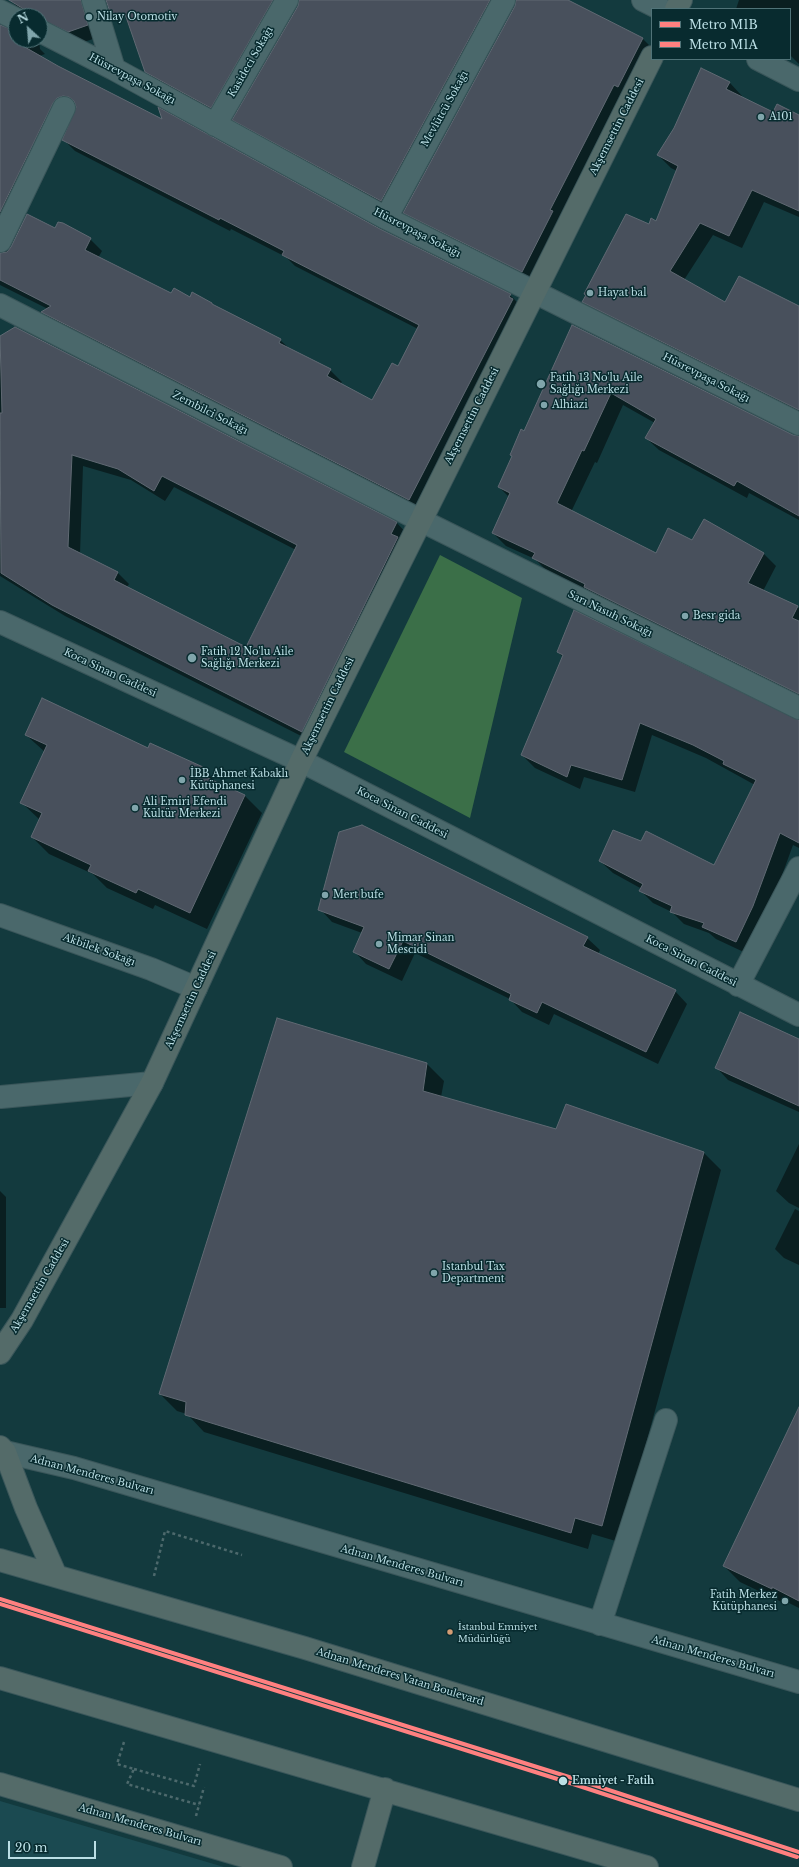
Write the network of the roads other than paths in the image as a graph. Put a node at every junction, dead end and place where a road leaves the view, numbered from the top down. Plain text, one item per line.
1 (93, 0) edge
2 (287, 0) edge
3 (504, 0) edge
4 (643, 0) edge
5 (658, 8) edge
6 (48, 35) edge
7 (651, 59) edge
8 (760, 60) edge
9 (114, 69) junction
10 (799, 80) edge
11 (64, 108) dead end
12 (215, 125) junction
13 (386, 218) junction
14 (0, 241) edge
15 (534, 292) junction
16 (0, 305) edge
17 (799, 424) edge
18 (420, 520) junction
19 (0, 622) edge
20 (799, 708) edge
21 (301, 761) junction
22 (799, 868) edge
23 (0, 915) edge
24 (738, 985) junction
25 (196, 988) junction
26 (799, 1015) edge
27 (152, 1083) junction
28 (0, 1097) edge
29 (0, 1353) edge
30 (666, 1420) dead end
31 (3, 1450) edge
32 (0, 1560) edge
33 (56, 1576) junction
34 (600, 1624) junction
35 (0, 1678) edge
36 (799, 1682) edge
37 (0, 1784) edge
38 (385, 1789) junction
39 (799, 1800) edge
40 (281, 1867) edge
41 (363, 1867) edge
42 (648, 1867) edge

1 - 9 street
2 - 12 street, Kasideci Sokağı
3 - 13 street, Mevlütcü Sokağı
4 - 5 street
6 - 9 street, Hüsrevpaşa Sokağı
7 - 15 main road, Akşemsettin Caddesi
8 - 10 street
9 - 12 street, Hüsrevpaşa Sokağı
11 - 14 street
12 - 13 street, Hüsrevpaşa Sokağı
13 - 15 street, Hüsrevpaşa Sokağı
15 - 17 street, Hüsrevpaşa Sokağı
15 - 18 main road, Akşemsettin Caddesi
16 - 18 street, Zembilci Sokağı
18 - 20 street, Sarı Nasuh Sokağı
18 - 21 main road, Akşemsettin Caddesi
19 - 21 street, Koca Sinan Caddesi
21 - 24 street, Koca Sinan Caddesi
21 - 25 main road, Akşemsettin Caddesi
22 - 24 street
23 - 25 street, Akbilek Sokağı
24 - 26 street, Koca Sinan Caddesi
25 - 27 main road, Akşemsettin Caddesi
27 - 28 street
27 - 29 main road, Akşemsettin Caddesi
30 - 34 street
31 - 33 main road
31 - 34 street, Adnan Menderes Bulvarı
32 - 33 main road, Adnan Menderes Vatan Boulevard
33 - 39 main road, Adnan Menderes Vatan Boulevard
34 - 36 street, Adnan Menderes Bulvarı
35 - 38 main road
37 - 40 main road, Adnan Menderes Bulvarı
38 - 41 main road
38 - 42 main road

